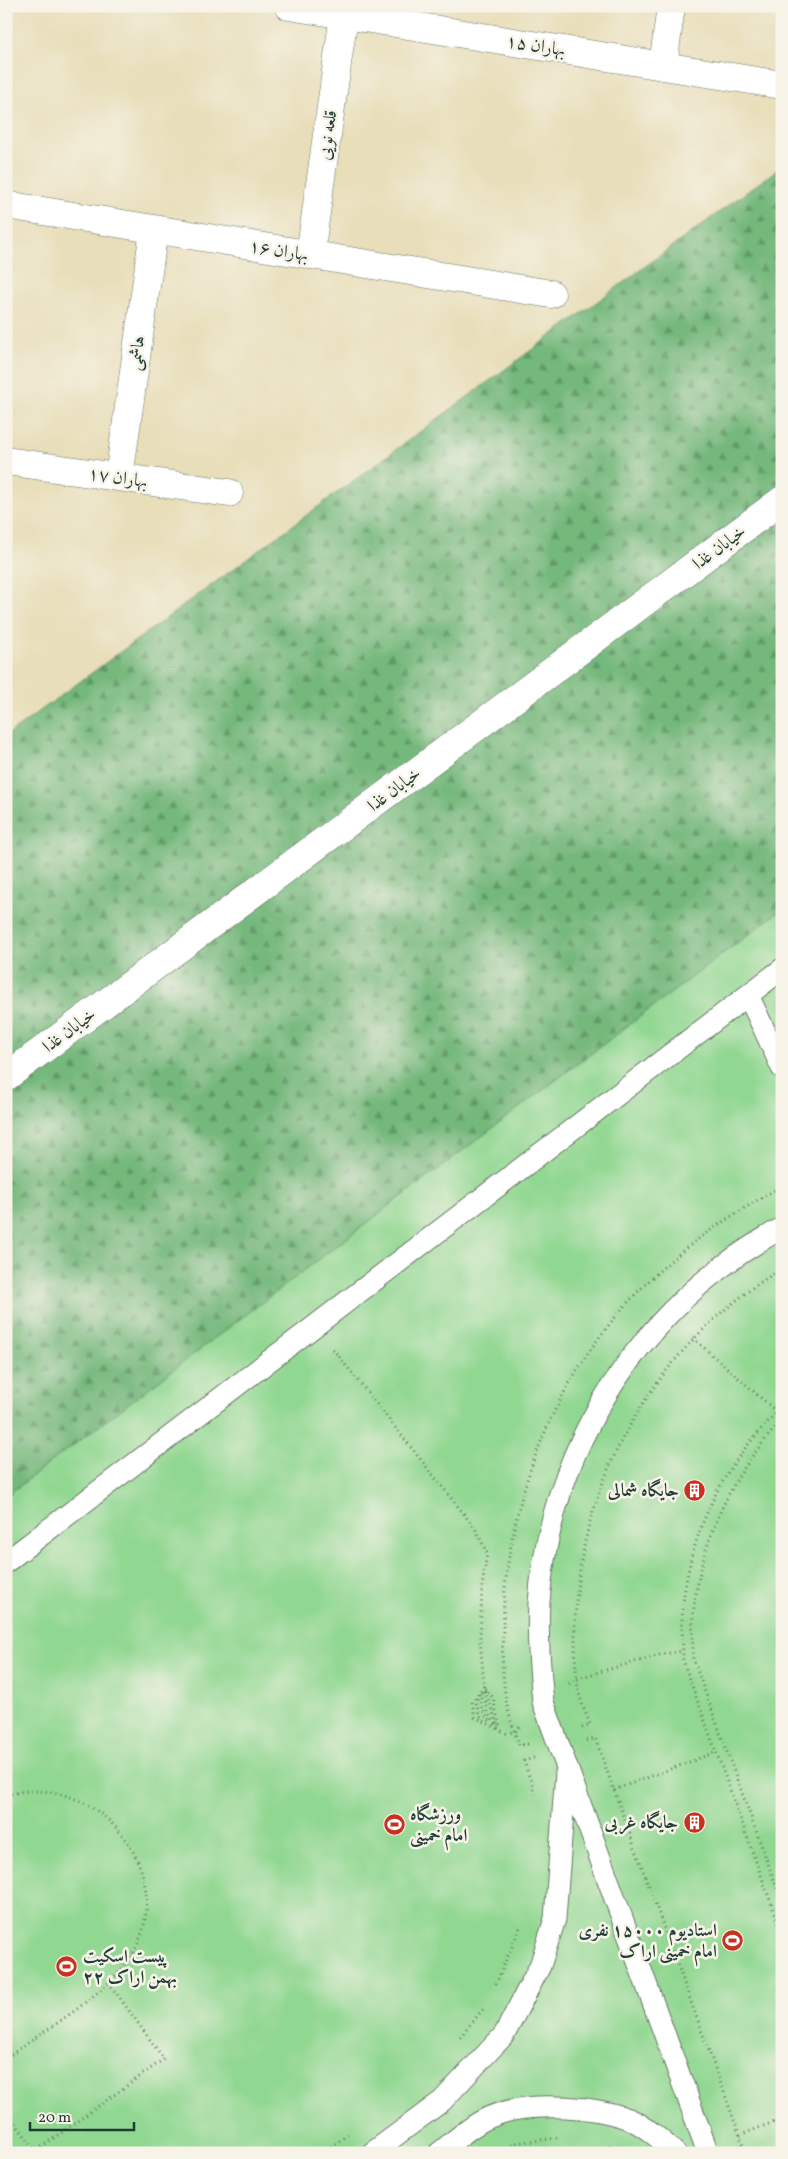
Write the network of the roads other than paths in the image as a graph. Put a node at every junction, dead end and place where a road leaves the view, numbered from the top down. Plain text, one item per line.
1 (289, 6) edge
2 (671, 6) edge
3 (389, 14) edge
4 (344, 15) junction
5 (663, 66) junction
6 (782, 85) edge
7 (6, 205) edge
8 (154, 230) junction
9 (310, 255) junction
10 (551, 294) dead end
11 (6, 461) edge
12 (119, 477) junction
13 (229, 492) dead end
14 (782, 500) edge
15 (782, 970) edge
16 (748, 996) junction
17 (782, 1068) edge
18 (6, 1077) edge
19 (782, 1228) edge
20 (6, 1562) edge
21 (566, 1764) junction
22 (372, 2153) edge
23 (440, 2153) edge
24 (675, 2153) edge
25 (708, 2153) edge

1 - 4 street, بهاران ۱۵
2 - 5 street
3 - 4 street, بهاران ۱۵
3 - 5 street, بهاران ۱۵
4 - 9 street, قلعه نویی
5 - 6 street, بهاران ۱۵
7 - 8 street, بهاران ۱۶
8 - 9 street, بهاران ۱۶
8 - 12 street, هاشمی
9 - 10 street, بهاران ۱۶
11 - 12 street, بهاران ۱۷
12 - 13 street, بهاران ۱۷
14 - 18 street, خیابان غذا
15 - 16 lane
16 - 17 lane
16 - 20 lane
19 - 21 lane
21 - 22 lane
21 - 25 lane
23 - 24 lane

